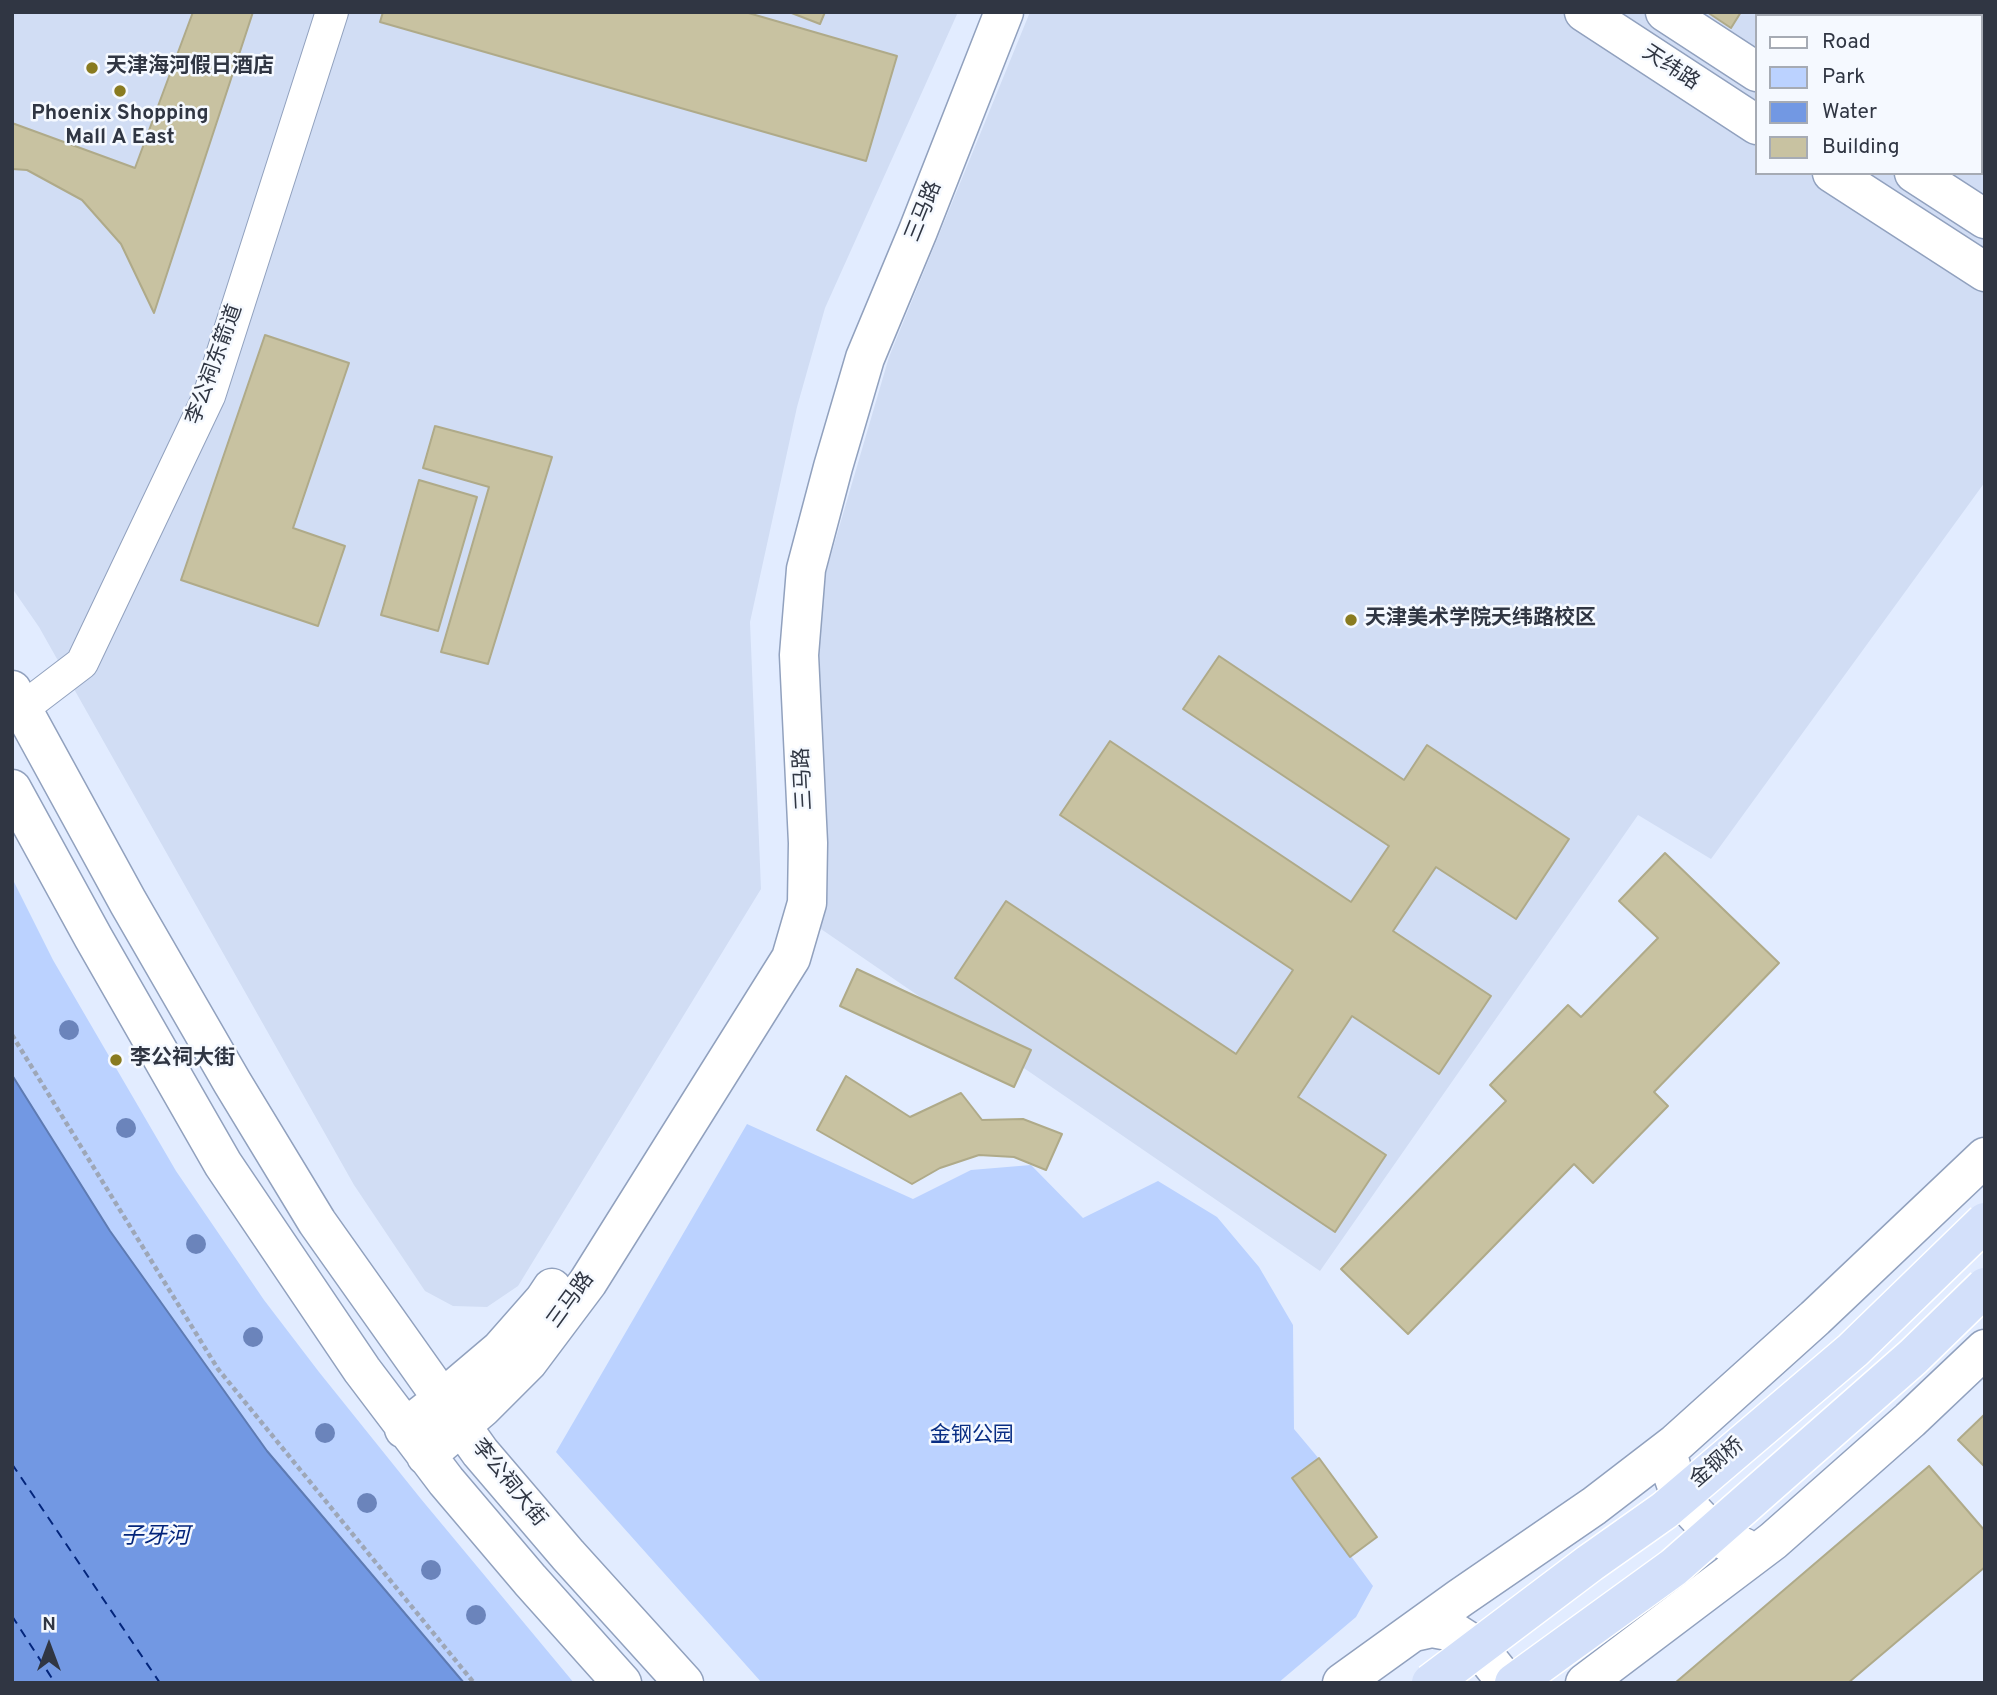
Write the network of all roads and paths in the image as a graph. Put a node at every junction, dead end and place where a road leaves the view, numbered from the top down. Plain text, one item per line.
1 (332, 12) edge
2 (977, 12) edge
3 (1004, 12) edge
4 (1584, 12) edge
5 (1665, 12) edge
6 (1756, 71) edge
7 (1756, 124) edge
8 (1835, 175) edge
9 (1917, 175) edge
10 (1985, 219) edge
11 (1985, 272) edge
12 (16, 704) edge
13 (12, 789) edge
14 (12, 1035) edge
15 (1985, 1157) edge
16 (1985, 1222) edge
17 (1985, 1287) edge
18 (1985, 1349) edge
19 (451, 1413) junction
20 (415, 1442) junction
21 (1676, 1443) junction
22 (1773, 1541) junction
23 (1414, 1632) junction
24 (1598, 1679) edge
25 (474, 1683) edge
26 (622, 1683) edge
27 (684, 1683) edge
28 (1342, 1683) edge
29 (1431, 1683) edge
30 (1507, 1683) edge
31 (1514, 1683) edge

1 - 12 street, 李公祠东箭道
2 - 19 main road, 三马路
3 - 19 main road, 三马路
4 - 7 main road, 天纬路
5 - 6 main road
8 - 11 main road
9 - 10 main road
12 - 19 main road, 李公祠大街
13 - 20 main road
14 - 25 path
15 - 21 main road
16 - 29 main road, 金钢桥, bridge
17 - 31 main road, bridge
18 - 22 main road
19 - 20 main road, 三马路
19 - 27 main road, 李公祠大街
20 - 26 main road
21 - 22 main road
21 - 23 main road
22 - 24 main road
23 - 28 main road
23 - 30 main road

